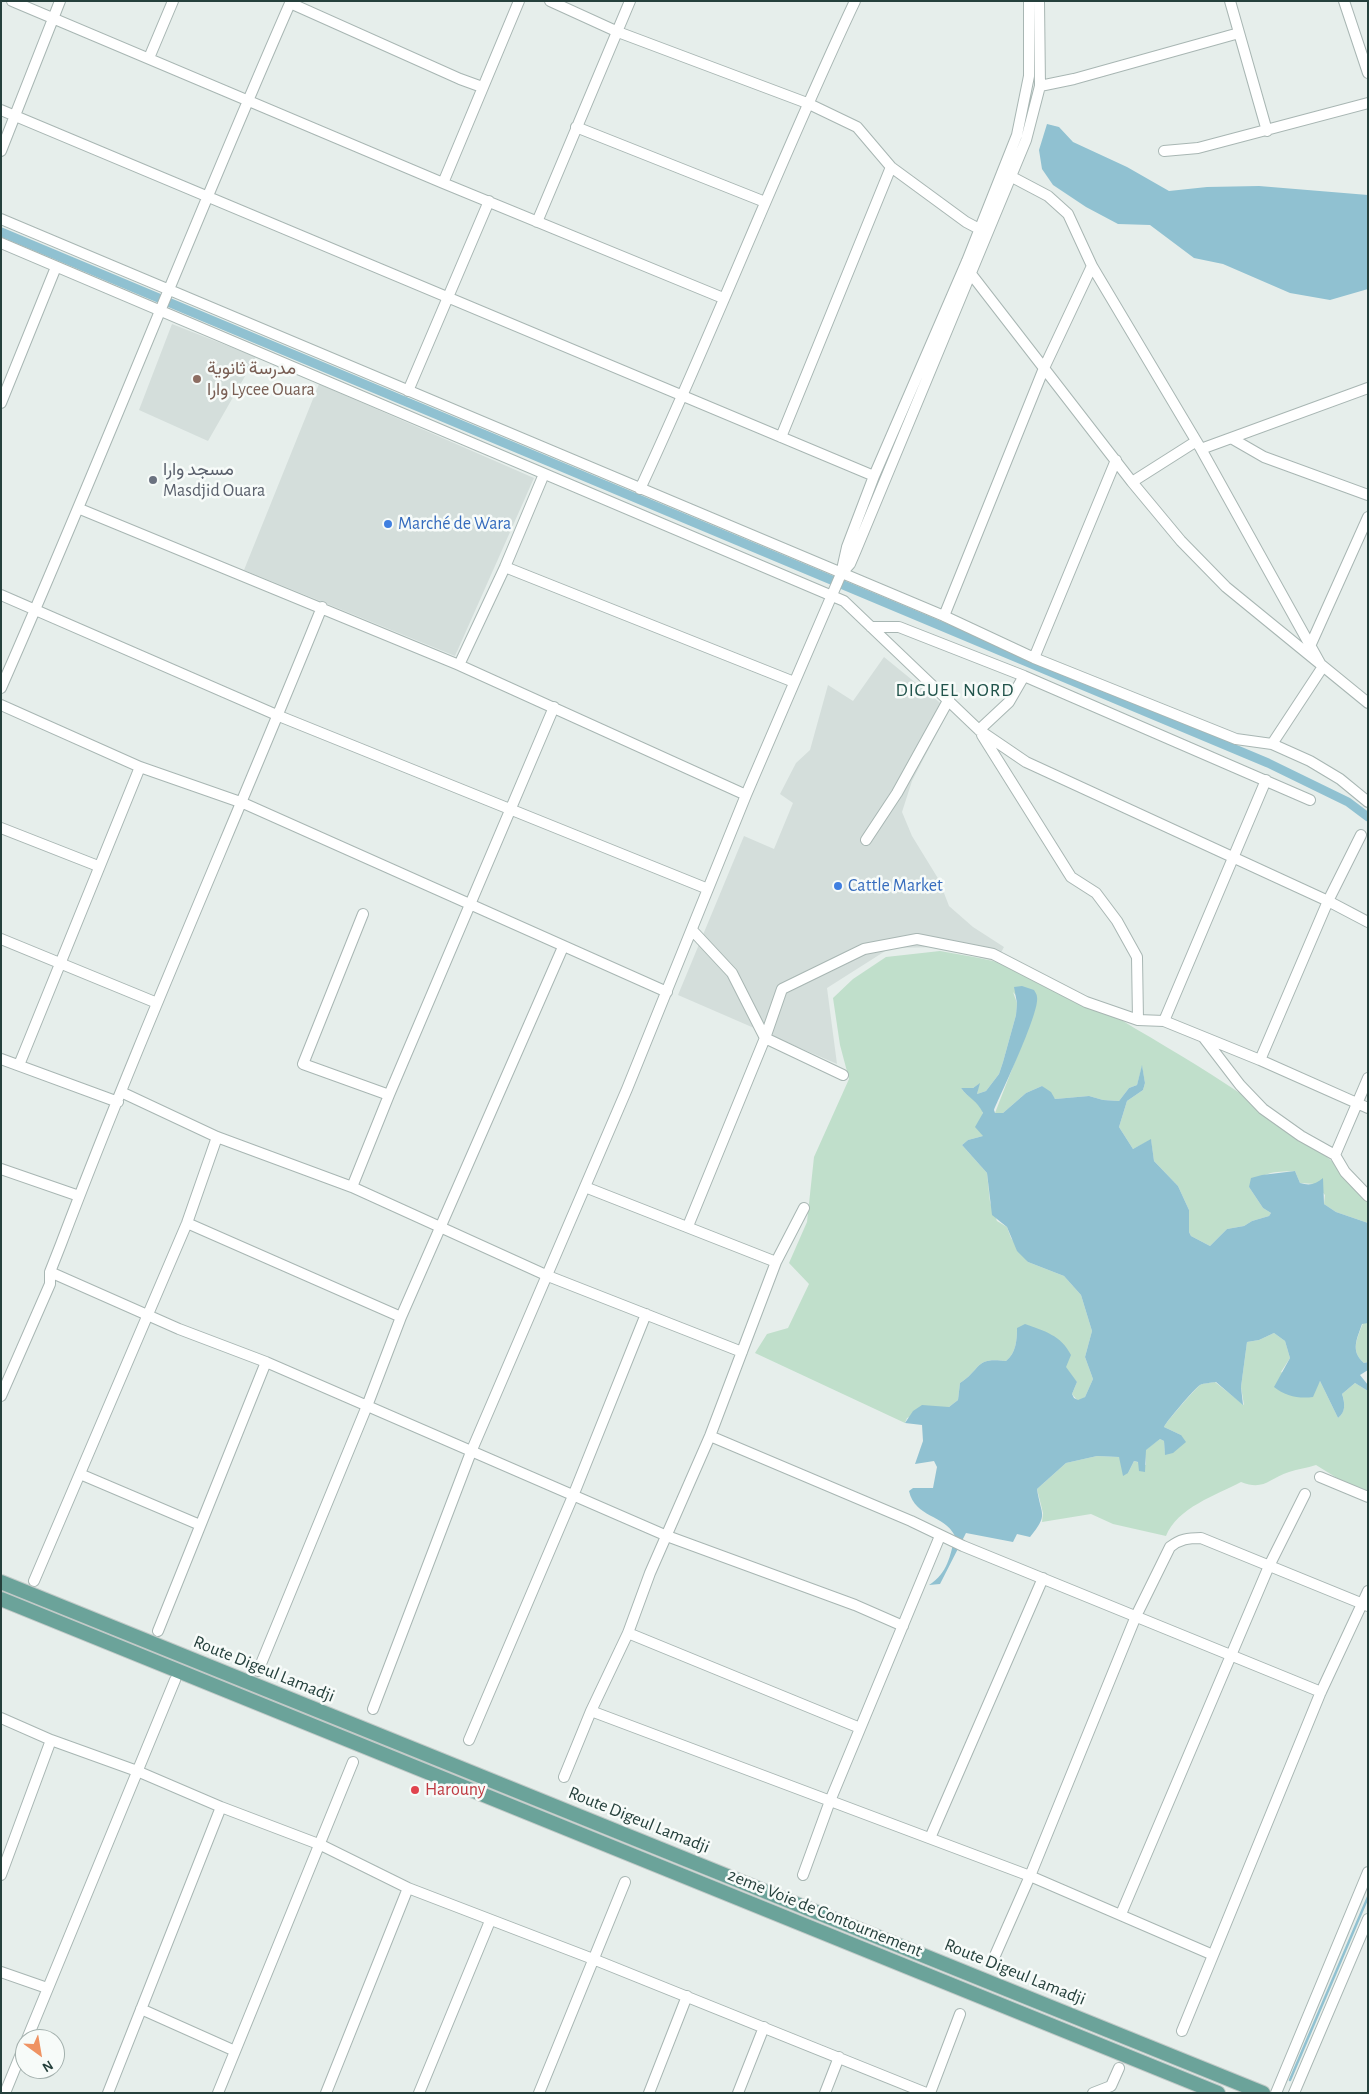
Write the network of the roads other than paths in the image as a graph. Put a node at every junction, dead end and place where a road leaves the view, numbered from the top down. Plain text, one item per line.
1 (12, 1) edge
2 (60, 1) edge
3 (173, 1) edge
4 (519, 1) edge
5 (550, 1) edge
6 (630, 1) edge
7 (855, 1) edge
8 (1029, 1) edge
9 (1039, 1) edge
10 (1230, 1) edge
11 (1344, 1) edge
12 (290, 2) edge
13 (53, 19) junction
14 (618, 32) junction
15 (1239, 33) junction
16 (150, 58) junction
17 (1368, 73) edge
18 (1040, 86) junction
19 (482, 87) junction
20 (247, 101) junction
21 (807, 103) junction
22 (1368, 103) edge
23 (1, 110) edge
24 (16, 117) junction
25 (576, 127) junction
26 (1267, 131) junction
27 (1, 151) edge
28 (1164, 151) dead end
29 (1015, 157) junction
30 (891, 167) junction
31 (1012, 177) junction
32 (443, 183) junction
33 (206, 198) junction
34 (489, 201) junction
35 (765, 202) junction
36 (1, 219) edge
37 (537, 222) junction
38 (984, 231) junction
39 (1, 243) edge
40 (965, 266) junction
41 (1092, 266) junction
42 (56, 267) junction
43 (972, 274) junction
44 (167, 292) junction
45 (723, 298) junction
46 (446, 299) junction
47 (161, 308) junction
48 (1044, 368) junction
49 (1368, 388) edge
50 (408, 392) junction
51 (683, 396) junction
52 (1, 403) edge
53 (781, 437) junction
54 (1231, 438) junction
55 (1198, 445) junction
56 (1116, 460) junction
57 (544, 474) junction
58 (874, 476) junction
59 (1132, 482) junction
60 (640, 489) junction
61 (1368, 495) edge
62 (80, 509) junction
63 (1368, 517) edge
64 (505, 567) junction
65 (840, 576) junction
66 (833, 593) junction
67 (1, 595) edge
68 (322, 608) junction
69 (36, 610) junction
70 (944, 616) junction
71 (870, 627) junction
72 (1311, 644) junction
73 (1034, 658) junction
74 (459, 665) junction
75 (1322, 668) junction
76 (1024, 676) junction
77 (794, 682) junction
78 (1, 688) edge
79 (949, 699) junction
80 (1368, 703) edge
81 (1, 705) edge
82 (554, 707) junction
83 (279, 716) junction
84 (979, 730) junction
85 (1272, 744) junction
86 (140, 767) junction
87 (1266, 780) junction
88 (746, 795) junction
89 (1310, 800) dead end
90 (1368, 802) edge
91 (243, 803) junction
92 (509, 809) junction
93 (1, 828) edge
94 (1361, 835) dead end
95 (866, 840) dead end
96 (1233, 859) junction
97 (98, 866) junction
98 (708, 889) junction
99 (1328, 900) junction
100 (469, 904) junction
101 (363, 914) dead end
102 (1368, 922) edge
103 (692, 930) junction
104 (1, 939) edge
105 (563, 947) junction
106 (61, 962) junction
107 (667, 992) junction
108 (157, 1003) junction
109 (1138, 1020) junction
110 (1164, 1021) junction
111 (1203, 1036) junction
112 (765, 1038) junction
113 (1, 1059) edge
114 (1260, 1060) junction
115 (19, 1065) junction
116 (843, 1075) dead end
117 (1368, 1078) edge
118 (389, 1095) junction
119 (120, 1097) junction
120 (1357, 1103) junction
121 (1368, 1108) edge
122 (217, 1137) junction
123 (1335, 1155) junction
124 (1, 1169) edge
125 (352, 1187) junction
126 (584, 1187) junction
127 (79, 1196) junction
128 (1368, 1196) edge
129 (804, 1208) dead end
130 (187, 1223) junction
131 (440, 1226) junction
132 (688, 1226) junction
133 (776, 1262) junction
134 (50, 1272) junction
135 (548, 1276) junction
136 (646, 1314) junction
137 (147, 1316) junction
138 (402, 1317) junction
139 (742, 1352) junction
140 (266, 1362) junction
141 (1, 1396) edge
142 (367, 1406) junction
143 (710, 1436) junction
144 (471, 1452) junction
145 (80, 1474) junction
146 (1320, 1477) dead end
147 (1306, 1494) dead end
148 (573, 1496) junction
149 (1368, 1497) edge
150 (200, 1525) junction
151 (667, 1536) junction
152 (940, 1536) junction
153 (1269, 1566) junction
154 (1043, 1578) junction
155 (34, 1581) dead end
156 (1, 1582) edge
157 (1368, 1591) edge
158 (1, 1599) edge
159 (1365, 1605) edge
160 (1136, 1616) junction
161 (903, 1626) junction
162 (158, 1631) dead end
163 (628, 1633) junction
164 (1231, 1656) junction
165 (258, 1671) dead end
166 (175, 1680) dead end
167 (1321, 1692) junction
168 (373, 1710) dead end
169 (591, 1711) junction
170 (1, 1718) edge
171 (860, 1728) junction
172 (51, 1740) junction
173 (468, 1740) dead end
174 (353, 1762) dead end
175 (137, 1771) junction
176 (564, 1777) dead end
177 (830, 1800) junction
178 (220, 1808) junction
179 (930, 1838) junction
180 (321, 1845) junction
181 (1368, 1872) edge
182 (1, 1875) edge
183 (803, 1875) dead end
184 (1030, 1876) junction
185 (625, 1882) dead end
186 (408, 1888) junction
187 (1121, 1914) junction
188 (1368, 1918) edge
189 (490, 1921) junction
190 (1364, 1940) edge
191 (1213, 1955) junction
192 (593, 1959) junction
193 (993, 1960) dead end
194 (1, 1972) edge
195 (47, 1988) junction
196 (687, 1996) junction
197 (141, 2009) junction
198 (960, 2014) dead end
199 (764, 2027) junction
200 (31, 2029) edge
201 (1182, 2031) dead end
202 (236, 2051) junction
203 (839, 2057) junction
204 (15, 2062) edge
205 (1119, 2068) dead end
206 (6, 2079) edge
207 (1109, 2089) edge
208 (5, 2093) edge
209 (108, 2093) edge
210 (218, 2093) edge
211 (326, 2093) edge
212 (419, 2093) edge
213 (539, 2093) edge
214 (649, 2093) edge
215 (738, 2093) edge
216 (825, 2093) edge
217 (926, 2093) edge
218 (930, 2093) edge
219 (1093, 2093) edge
220 (1218, 2093) edge
221 (1264, 2093) edge
222 (1276, 2093) edge
223 (1294, 2093) edge

1 - 13 street
2 - 13 street
3 - 16 street
4 - 19 street
5 - 14 street
6 - 14 street
7 - 21 street
8 - 29 street
9 - 18 street
10 - 15 street
11 - 17 street
12 - 19 street
12 - 20 street
13 - 16 street
13 - 24 street
14 - 21 street
14 - 25 street
15 - 18 street
15 - 26 street
16 - 20 street
18 - 29 street
19 - 32 street
20 - 32 street
20 - 33 street
21 - 30 street
21 - 35 street
22 - 26 street
23 - 24 street
24 - 27 street
24 - 33 street
25 - 35 street
25 - 37 street
26 - 28 street
29 - 31 street
29 - 38 street
30 - 38 street
30 - 53 street
31 - 38 street
31 - 41 street
32 - 34 street
33 - 44 street
33 - 46 street
34 - 37 street
34 - 46 street
35 - 45 street
36 - 44 street
37 - 45 street
38 - 40 street
38 - 43 street
39 - 42 street
40 - 43 street
40 - 58 street
41 - 48 street
41 - 55 street
42 - 47 street
42 - 52 street
43 - 48 street
43 - 65 street
44 - 47 street
44 - 50 street
45 - 51 street
46 - 50 street
46 - 51 street
47 - 57 street
47 - 62 street
48 - 56 street
48 - 70 street
49 - 54 street
50 - 60 street
51 - 53 street
51 - 60 street
53 - 58 street
54 - 55 street
54 - 61 street
55 - 59 street
55 - 72 street
56 - 59 street
56 - 73 street
57 - 64 street
57 - 66 street
58 - 65 street
59 - 75 street
60 - 65 street
62 - 68 street
62 - 69 street
63 - 72 street
64 - 74 street
64 - 77 street
65 - 66 street
65 - 70 street
66 - 71 street
66 - 77 street
67 - 69 street
68 - 74 street
68 - 83 street
69 - 78 street
69 - 83 street
70 - 73 street
71 - 76 street
71 - 79 street
72 - 75 street
73 - 85 street
74 - 82 street
75 - 80 street
75 - 85 street
76 - 84 street
76 - 87 street
77 - 88 street
79 - 84 street
79 - 95 street
81 - 86 street
82 - 88 street
82 - 92 street
83 - 91 street
83 - 92 street
84 - 96 street
84 - 109 street
85 - 90 street
86 - 91 street
86 - 97 street
87 - 89 street
87 - 96 street
88 - 98 street
91 - 100 street
91 - 108 street
92 - 98 street
92 - 100 street
93 - 97 street
94 - 99 street
96 - 99 street
96 - 110 street
97 - 106 street
98 - 103 street
99 - 102 street
99 - 114 street
100 - 105 street
100 - 118 street
101 - 118 street
103 - 107 street
103 - 112 street
104 - 106 street
105 - 107 street
105 - 131 street
106 - 108 street
106 - 115 street
107 - 126 street
108 - 119 street
109 - 110 street
109 - 112 street
110 - 111 street
111 - 114 street
111 - 123 street
112 - 116 street
112 - 132 street
113 - 115 street
114 - 120 street
115 - 119 street
117 - 120 street
118 - 125 street
119 - 122 street
119 - 127 street
120 - 121 street
120 - 123 street
122 - 125 street
122 - 130 street
123 - 128 street
124 - 127 street
125 - 131 street
126 - 132 street
126 - 135 street
127 - 134 street
129 - 133 street
130 - 137 street
130 - 138 street
131 - 135 street
131 - 138 street
132 - 133 street
133 - 139 street
134 - 137 street
134 - 141 street
135 - 136 street
135 - 144 street
136 - 139 street
136 - 148 street
137 - 140 street
137 - 145 street
138 - 142 street
139 - 143 street
140 - 142 street
140 - 150 street
142 - 144 street
142 - 165 street
143 - 151 street
143 - 152 street
144 - 148 street
144 - 168 street
145 - 150 street
145 - 155 street
146 - 149 street
147 - 153 street
148 - 151 street
148 - 173 street
150 - 162 street
151 - 161 street
151 - 163 street
152 - 154 street
152 - 161 street
153 - 159 street
153 - 160 street
153 - 164 street
154 - 160 street
154 - 179 street
156 - 221 main road, Route Digeul Lamadji
157 - 159 street
158 - 220 main road, 2eme Voie de Contournement
159 - 167 street
160 - 164 street
160 - 184 street
161 - 171 street
163 - 169 street
163 - 171 street
164 - 167 street
164 - 187 street
166 - 175 street
167 - 191 street
169 - 176 street
169 - 177 street
170 - 172 street
171 - 177 street
172 - 175 street
172 - 182 street
174 - 180 street
175 - 178 street
175 - 195 street
177 - 179 street
177 - 183 street
178 - 180 street
178 - 197 street
179 - 184 street
180 - 186 street
180 - 202 street
181 - 222 street
184 - 187 street
184 - 193 street
185 - 192 street
186 - 189 street
186 - 211 street
187 - 191 street
188 - 190 street
189 - 192 street
189 - 212 street
190 - 223 street
191 - 201 street
192 - 196 street
192 - 213 street
194 - 195 street
195 - 200 street
196 - 199 street
196 - 214 street
197 - 202 street
197 - 209 street
198 - 218 street
199 - 203 street
199 - 215 street
202 - 210 street
203 - 216 street
203 - 217 street
204 - 206 street
205 - 207 street
206 - 208 street
207 - 219 street

